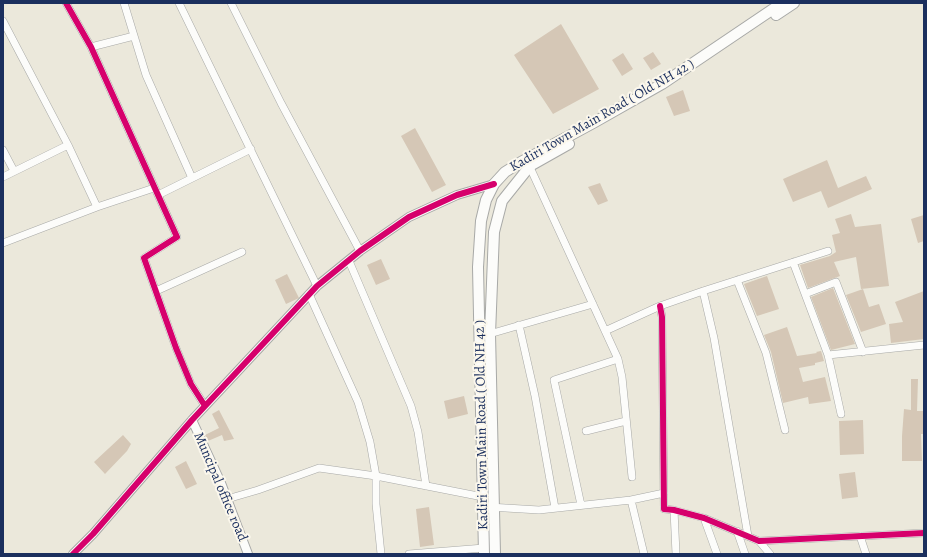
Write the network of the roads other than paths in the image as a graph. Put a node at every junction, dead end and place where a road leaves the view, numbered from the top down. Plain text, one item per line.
1 (66, 3) edge
2 (124, 3) edge
3 (179, 3) edge
4 (231, 3) edge
5 (782, 3) edge
6 (794, 3) edge
7 (3, 21) edge
8 (134, 36) junction
9 (90, 47) junction
10 (68, 145) junction
11 (251, 149) junction
12 (3, 150) edge
13 (528, 162) junction
14 (14, 171) junction
15 (3, 177) edge
16 (192, 178) junction
17 (494, 184) junction
18 (156, 192) junction
19 (97, 207) junction
20 (3, 243) edge
21 (360, 251) junction
22 (828, 251) dead end
23 (242, 252) dead end
24 (349, 261) junction
25 (793, 262) junction
26 (737, 280) junction
27 (318, 286) junction
28 (156, 291) junction
29 (703, 291) junction
30 (310, 294) junction
31 (805, 294) junction
32 (593, 304) junction
33 (660, 306) junction
34 (519, 326) junction
35 (605, 331) junction
36 (490, 334) junction
37 (480, 336) junction
38 (924, 345) edge
39 (863, 352) junction
40 (828, 355) junction
41 (618, 359) junction
42 (205, 406) junction
43 (841, 414) dead end
44 (192, 420) junction
45 (626, 421) junction
46 (785, 430) dead end
47 (586, 431) dead end
48 (376, 476) junction
49 (632, 476) dead end
50 (426, 486) junction
51 (664, 493) junction
52 (227, 499) junction
53 (631, 500) junction
54 (483, 502) junction
55 (581, 505) junction
56 (494, 507) junction
57 (554, 508) junction
58 (674, 510) junction
59 (704, 518) junction
60 (737, 531) junction
61 (924, 533) edge
62 (748, 536) junction
63 (860, 536) junction
64 (759, 541) junction
65 (484, 551) edge
66 (73, 554) edge
67 (248, 554) edge
68 (381, 554) edge
69 (409, 554) edge
70 (495, 554) edge
71 (644, 554) edge
72 (676, 554) edge
73 (717, 554) edge
74 (745, 554) edge
75 (770, 554) edge
76 (866, 554) edge

1 - 9 street
2 - 8 street
3 - 11 street
4 - 21 street
5 - 13 main road, Kadiri Town Main Road ( Old NH 42 )
6 - 13 main road, Kadiri Town Main Road ( Old NH 42 )
7 - 10 street
8 - 9 street
8 - 16 street
9 - 18 street
10 - 14 street
10 - 19 street
11 - 16 street
11 - 27 street
12 - 14 street
13 - 17 main road, Kadiri Town Main Road ( Old NH 42 )
13 - 32 street
13 - 36 main road, Kadiri Town Main Road ( Old NH 42 )
14 - 15 street
16 - 18 street
17 - 21 street
17 - 37 main road, Kadiri Town Main Road ( Old NH 42 )
18 - 19 street
18 - 28 street
19 - 20 street
21 - 24 street
22 - 25 street
23 - 28 street
24 - 27 street
24 - 50 street
25 - 26 street
25 - 31 street
26 - 29 street
26 - 46 street
27 - 30 street
28 - 42 street
29 - 33 street
29 - 62 street
30 - 42 street
30 - 48 street
31 - 39 street
31 - 40 street
32 - 34 street
32 - 35 street
33 - 35 street
33 - 51 street
34 - 36 street
34 - 57 street
35 - 41 street
36 - 37 street
36 - 56 main road, Kadiri Town Main Road ( Old NH 42 )
37 - 54 main road, Kadiri Town Main Road ( Old NH 42 )
38 - 39 street
39 - 40 street
40 - 43 street
41 - 45 street
41 - 55 street
42 - 44 street
44 - 52 street, Muncipal office road
44 - 66 street
45 - 47 street
45 - 49 street
48 - 50 street
48 - 52 street
48 - 68 street
50 - 54 street
51 - 53 street
51 - 58 street
52 - 67 street, Muncipal office road
53 - 55 street
53 - 71 street
54 - 56 street
54 - 65 main road, Kadiri Town Main Road ( Old NH 42 )
55 - 57 street
56 - 57 street
56 - 70 main road, Kadiri Town Main Road ( Old NH 42 )
58 - 59 street
58 - 72 street
59 - 60 street
59 - 73 street
60 - 62 street
60 - 74 street
61 - 63 street
62 - 64 street
63 - 64 street
63 - 76 street
64 - 75 street
65 - 69 street

